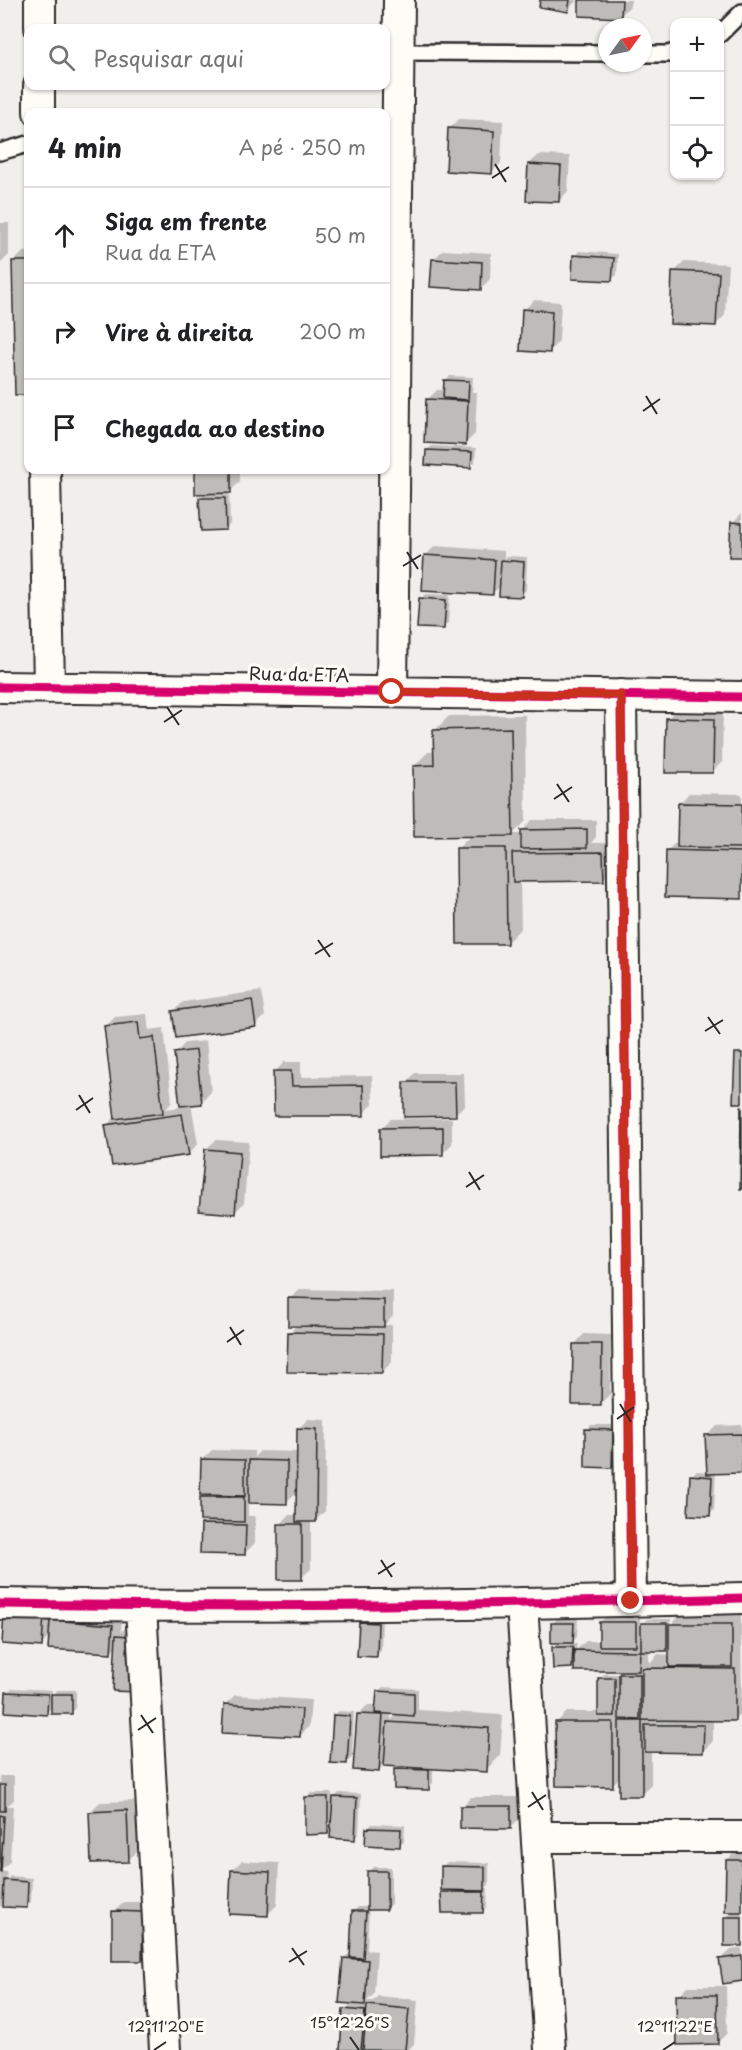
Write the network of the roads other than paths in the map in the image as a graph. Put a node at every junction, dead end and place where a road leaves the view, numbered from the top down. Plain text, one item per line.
1 (40, 0) edge
2 (399, 0) edge
3 (742, 12) edge
4 (40, 24) edge
5 (724, 30) edge
6 (399, 52) junction
7 (598, 53) edge
8 (652, 54) edge
9 (670, 54) edge
10 (39, 90) edge
11 (39, 108) edge
12 (392, 122) edge
13 (24, 145) edge
14 (0, 152) edge
15 (45, 474) edge
16 (0, 687) edge
17 (49, 688) junction
18 (392, 692) junction
19 (621, 695) junction
20 (742, 697) edge
21 (742, 1598) edge
22 (631, 1601) junction
23 (522, 1603) junction
24 (0, 1604) edge
25 (141, 1606) junction
26 (537, 1837) junction
27 (742, 1837) edge
28 (165, 2050) edge
29 (550, 2050) edge

1 - 4 street
2 - 6 street
3 - 5 lane
6 - 7 lane
6 - 12 street
8 - 9 lane
10 - 11 street
12 - 18 street
13 - 14 lane
15 - 17 street
16 - 17 street, Rua da ETA
17 - 18 street, Rua da ETA
18 - 19 street, Rua da ETA
19 - 20 street, Rua da ETA
19 - 22 street
21 - 22 street
22 - 23 street
23 - 25 street
23 - 26 street
24 - 25 street
25 - 28 street
26 - 27 street
26 - 29 street

